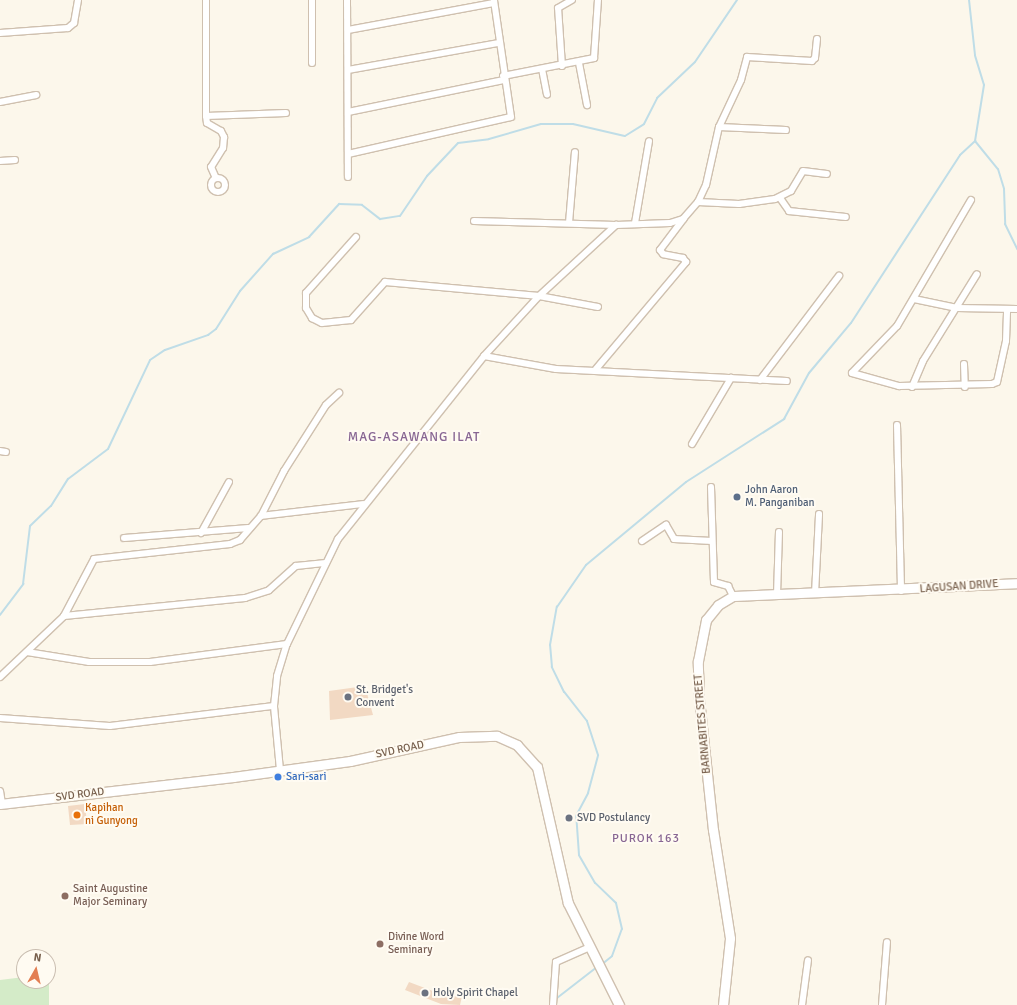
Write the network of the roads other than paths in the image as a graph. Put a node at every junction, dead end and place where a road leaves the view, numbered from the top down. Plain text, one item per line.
1 (78, 0) edge
2 (206, 0) edge
3 (312, 0) edge
4 (347, 0) edge
5 (572, 0) edge
6 (598, 0) edge
7 (494, 2) edge
8 (348, 30) junction
9 (0, 32) edge
10 (817, 40) dead end
11 (498, 43) junction
12 (579, 63) junction
13 (312, 64) dead end
14 (562, 66) junction
15 (542, 69) junction
16 (348, 70) junction
17 (504, 78) junction
18 (36, 95) dead end
19 (547, 95) dead end
20 (0, 102) edge
21 (587, 105) dead end
22 (348, 112) junction
23 (286, 113) dead end
24 (206, 116) junction
25 (719, 127) junction
26 (786, 130) dead end
27 (649, 141) dead end
28 (575, 152) dead end
29 (348, 154) junction
30 (15, 160) dead end
31 (0, 161) edge
32 (827, 174) dead end
33 (348, 176) dead end
34 (216, 178) dead end
35 (780, 198) junction
36 (971, 200) dead end
37 (698, 202) junction
38 (846, 217) dead end
39 (683, 219) junction
40 (474, 221) dead end
41 (635, 223) junction
42 (569, 224) junction
43 (616, 225) junction
44 (356, 237) dead end
45 (977, 274) dead end
46 (839, 276) dead end
47 (539, 296) junction
48 (914, 299) junction
49 (598, 307) dead end
50 (957, 308) junction
51 (1017, 308) edge
52 (1006, 309) junction
53 (484, 356) junction
54 (964, 364) dead end
55 (596, 370) junction
56 (731, 378) junction
57 (760, 380) junction
58 (787, 381) dead end
59 (912, 387) junction
60 (966, 387) junction
61 (339, 393) dead end
62 (897, 425) dead end
63 (692, 444) dead end
64 (229, 482) dead end
65 (711, 487) dead end
66 (363, 504) junction
67 (819, 514) dead end
68 (261, 516) junction
69 (249, 528) junction
70 (779, 532) dead end
71 (201, 533) junction
72 (124, 538) dead end
73 (642, 541) dead end
74 (712, 541) junction
75 (326, 563) junction
76 (1017, 583) edge
77 (901, 591) junction
78 (777, 595) junction
79 (814, 595) junction
80 (733, 596) junction
81 (64, 616) junction
82 (287, 644) junction
83 (28, 652) junction
84 (0, 677) edge
85 (274, 706) junction
86 (0, 718) edge
87 (280, 770) junction
88 (0, 791) edge
89 (1, 804) edge
90 (887, 942) dead end
91 (587, 948) junction
92 (808, 960) dead end
93 (553, 1005) edge
94 (619, 1005) edge
95 (723, 1005) edge
96 (802, 1005) edge
97 (882, 1005) edge

1 - 9 street
2 - 24 street
3 - 13 street
4 - 8 street
5 - 14 street
6 - 12 street
7 - 8 street
7 - 11 street
8 - 16 street
10 - 25 street
11 - 16 street
11 - 17 street
12 - 14 street
12 - 21 street
14 - 15 street
15 - 17 street
15 - 19 street
16 - 22 street
17 - 22 street
17 - 29 street
18 - 20 street
22 - 29 street
23 - 24 street
24 - 34 street
25 - 26 street
25 - 37 street
27 - 41 street
28 - 42 street
29 - 33 street
30 - 31 street
32 - 35 street
35 - 37 street
35 - 38 street
36 - 48 street
37 - 39 street
39 - 41 street
39 - 55 street
40 - 42 street
41 - 43 street
42 - 43 street
43 - 47 street
44 - 47 street
45 - 50 street
46 - 57 street
47 - 49 street
47 - 53 street
48 - 50 street
48 - 59 street
50 - 52 street
50 - 59 street
51 - 52 street
52 - 60 street
53 - 55 street
53 - 66 street
54 - 60 street
55 - 56 street
56 - 57 street
56 - 63 street
57 - 58 street
59 - 60 street
61 - 68 street
62 - 77 street
64 - 71 street
65 - 74 street
66 - 68 street
66 - 75 street
67 - 79 street
68 - 69 street
69 - 71 street
69 - 81 street
70 - 78 street
71 - 72 street
73 - 74 street
74 - 80 street
75 - 81 street
75 - 82 street
76 - 77 main road, LAGUSAN DRIVE
77 - 79 main road
78 - 79 main road
78 - 80 main road
80 - 95 main road, BARNABITES STREET
81 - 83 street
82 - 83 street
82 - 85 street
83 - 84 street
85 - 86 street
85 - 87 street
87 - 89 main road, SVD ROAD
87 - 91 main road, SVD ROAD
88 - 89 street
90 - 97 street
91 - 93 street
91 - 94 main road, SVD ROAD
92 - 96 street

